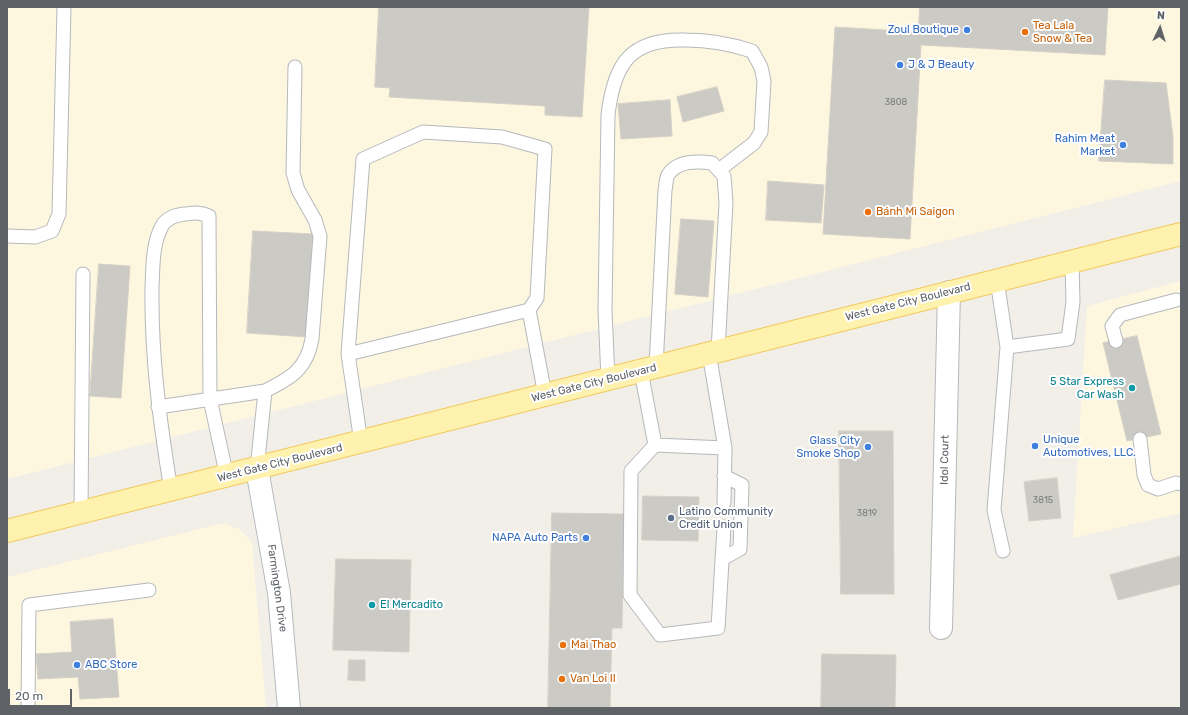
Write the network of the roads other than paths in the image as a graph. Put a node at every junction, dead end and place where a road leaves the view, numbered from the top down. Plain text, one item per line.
1 (64, 7) edge
2 (295, 67) dead end
3 (719, 170) junction
4 (1181, 234) edge
5 (7, 236) edge
6 (1072, 262) junction
7 (83, 274) dead end
8 (997, 280) junction
9 (949, 292) junction
10 (1176, 300) dead end
11 (529, 310) junction
12 (1116, 340) dead end
13 (1007, 347) junction
14 (714, 352) junction
15 (348, 354) junction
16 (649, 369) junction
17 (608, 379) junction
18 (265, 391) junction
19 (545, 395) junction
20 (210, 399) junction
21 (158, 406) junction
22 (1140, 439) dead end
23 (362, 442) junction
24 (655, 445) junction
25 (725, 448) junction
26 (257, 469) junction
27 (724, 476) junction
28 (227, 477) junction
29 (1179, 481) edge
30 (171, 490) junction
31 (724, 503) dead end
32 (81, 512) junction
33 (724, 527) dead end
34 (7, 531) edge
35 (1003, 551) dead end
36 (722, 559) junction
37 (149, 590) dead end
38 (941, 628) dead end
39 (28, 708) edge
40 (289, 708) edge

1 - 5 lane
2 - 18 lane
3 - 14 lane
3 - 16 lane
3 - 17 lane
4 - 6 main road, West Gate City Boulevard
6 - 8 main road, West Gate City Boulevard
6 - 13 lane
7 - 32 lane
8 - 9 main road, West Gate City Boulevard
8 - 13 lane
9 - 14 main road, West Gate City Boulevard
9 - 38 street, Idol Court
10 - 12 lane
11 - 15 lane
11 - 15 lane
11 - 19 lane
13 - 35 lane
14 - 16 main road, West Gate City Boulevard
14 - 25 lane
15 - 23 lane
16 - 17 main road, West Gate City Boulevard
16 - 24 lane
17 - 19 main road, West Gate City Boulevard
18 - 20 lane
18 - 26 lane
19 - 23 main road, West Gate City Boulevard
20 - 21 lane
20 - 21 lane
20 - 28 lane
21 - 30 lane
22 - 29 lane
23 - 26 main road, West Gate City Boulevard
24 - 25 lane
24 - 36 lane
25 - 27 lane
26 - 28 main road, West Gate City Boulevard
26 - 40 street, Farmington Drive
27 - 31 lane
27 - 36 lane
28 - 30 main road, West Gate City Boulevard
30 - 32 main road, West Gate City Boulevard
32 - 34 main road, West Gate City Boulevard
33 - 36 lane
37 - 39 lane

